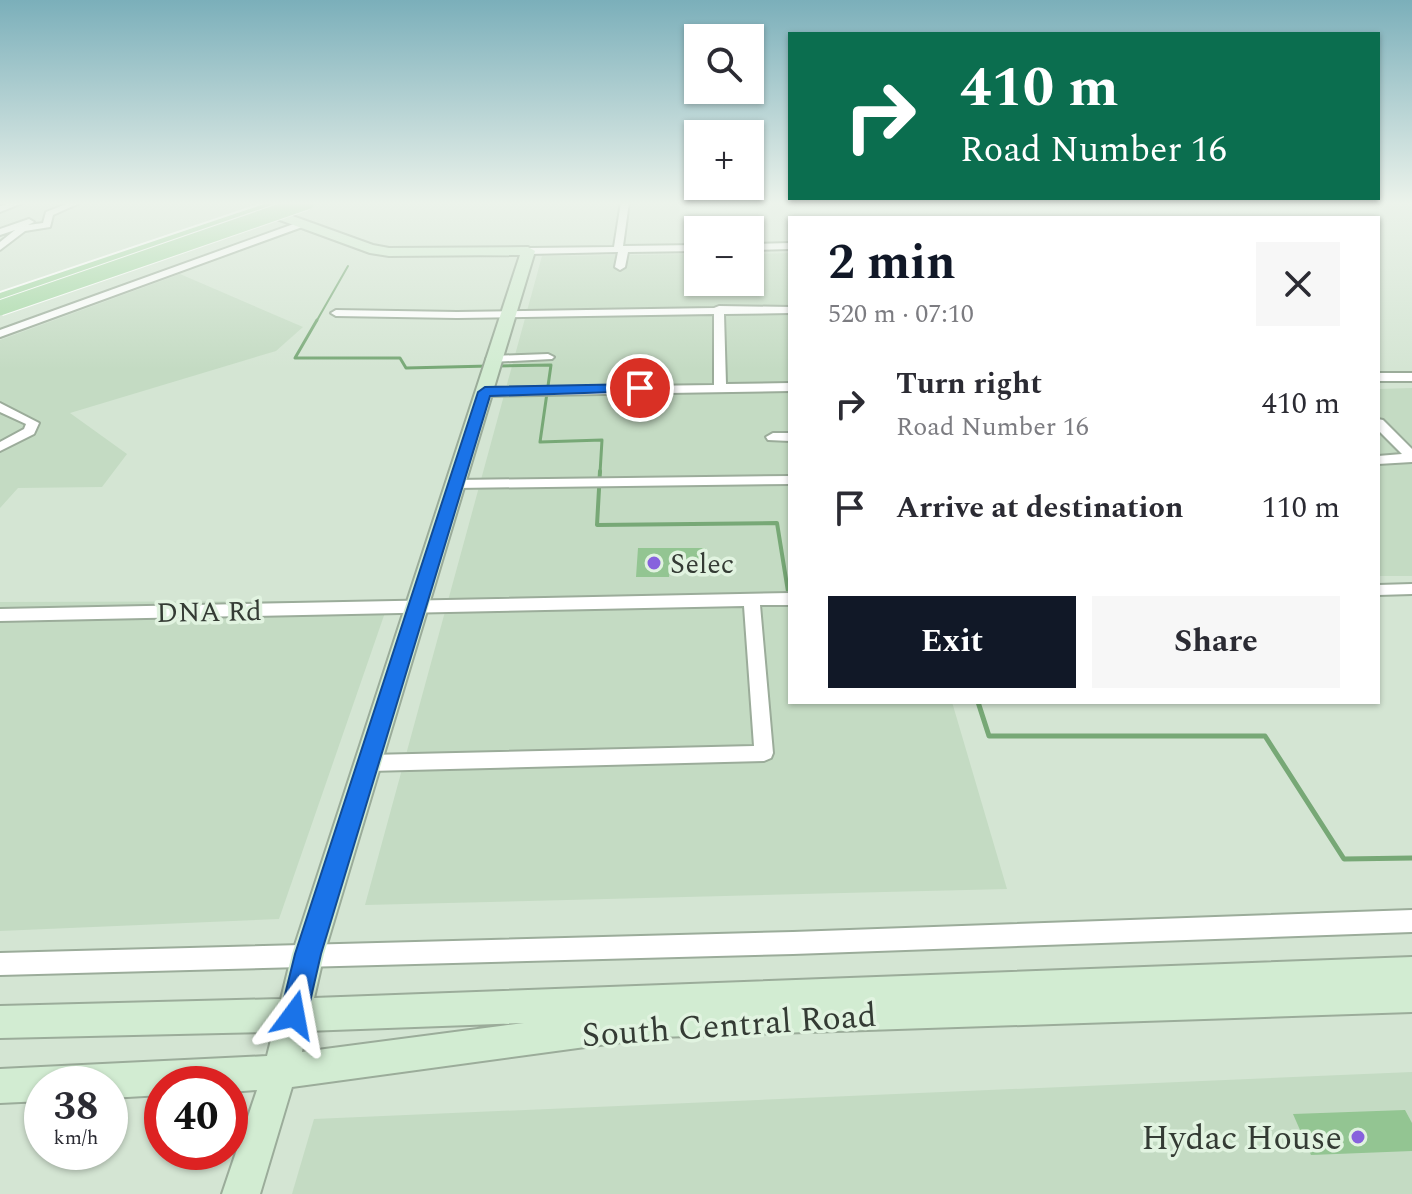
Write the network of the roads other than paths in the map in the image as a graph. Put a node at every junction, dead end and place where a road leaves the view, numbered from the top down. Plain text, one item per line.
1 (130, 258) edge
2 (136, 258) edge
3 (140, 258) edge
4 (143, 258) edge
5 (209, 258) edge
6 (526, 258) edge
7 (621, 258) edge
8 (620, 267) dead end
9 (0, 306) edge
10 (719, 309) junction
11 (788, 310) edge
12 (336, 313) dead end
13 (509, 313) junction
14 (0, 334) edge
15 (548, 357) dead end
16 (488, 375) junction
17 (1380, 377) edge
18 (1412, 377) edge
19 (788, 387) edge
20 (720, 388) junction
21 (0, 407) edge
22 (1380, 425) edge
23 (773, 437) dead end
24 (788, 437) edge
25 (0, 447) edge
26 (1380, 460) edge
27 (788, 480) edge
28 (456, 484) junction
29 (1412, 589) edge
30 (1380, 590) edge
31 (788, 599) edge
32 (756, 600) junction
33 (418, 607) junction
34 (0, 615) edge
35 (369, 763) junction
36 (1412, 921) edge
37 (308, 954) junction
38 (0, 964) edge
39 (1412, 973) edge
40 (1412, 996) edge
41 (294, 1015) junction
42 (0, 1022) edge
43 (280, 1072) junction
44 (0, 1086) edge
45 (241, 1194) edge

1 - 9 main road
2 - 9 main road, bridge
3 - 9 main road
4 - 9 main road, bridge
5 - 14 street
6 - 13 main road
7 - 8 street
10 - 11 street
10 - 13 street
10 - 20 street
12 - 13 street
13 - 16 main road
15 - 16 street
16 - 20 street
16 - 28 main road
17 - 18 street
19 - 20 street
21 - 25 street
22 - 26 street
23 - 24 street
27 - 28 street
28 - 33 main road
29 - 30 street
31 - 32 street, DNA Rd
32 - 33 street, DNA Rd
32 - 35 street
33 - 34 street, DNA Rd
33 - 35 main road
35 - 37 main road
36 - 37 street
37 - 38 street
37 - 41 main road
39 - 41 main road, South Central Road
40 - 43 main road, South Central Road
41 - 42 main road, South Central Road
41 - 43 main road
43 - 44 main road, South Central Road
43 - 45 main road

